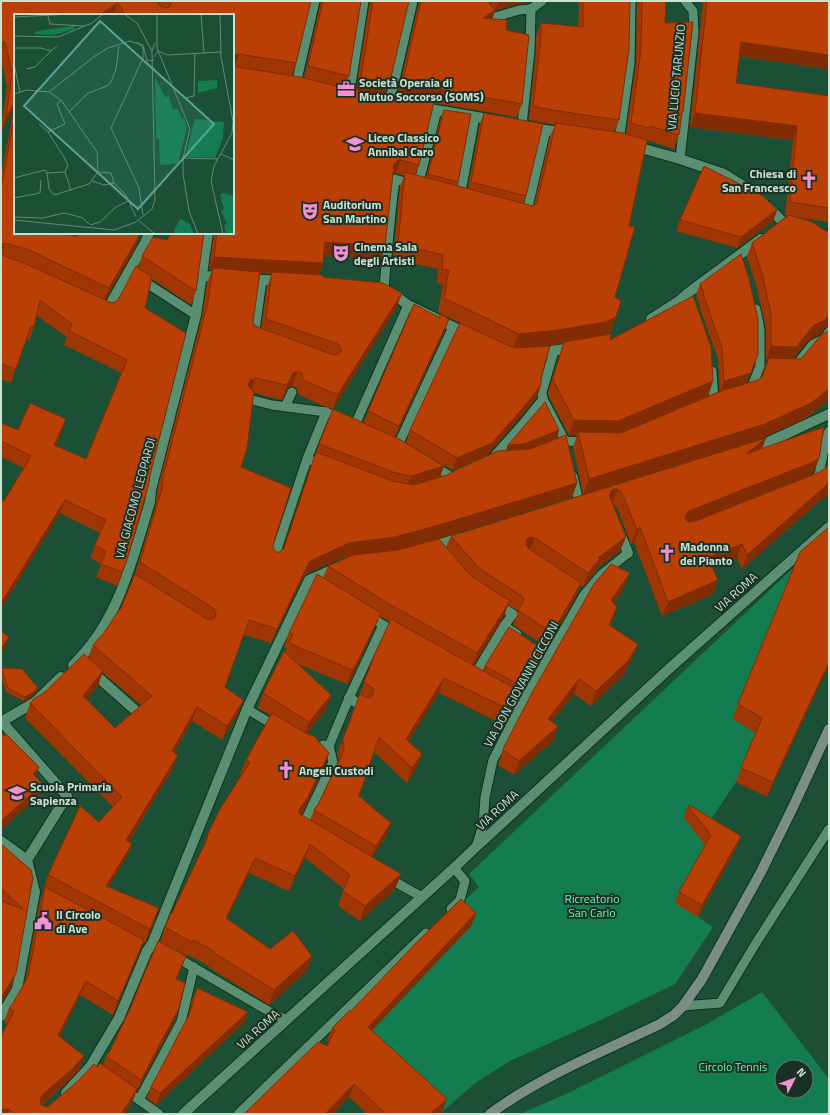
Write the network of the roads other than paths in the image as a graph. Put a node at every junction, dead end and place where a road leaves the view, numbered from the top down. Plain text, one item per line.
1 (316, 1) edge
2 (364, 1) edge
3 (413, 1) edge
4 (483, 1) edge
5 (542, 1) edge
6 (631, 1) edge
7 (685, 1) edge
8 (531, 9) junction
9 (296, 84) edge
10 (345, 96) joint
11 (361, 98) edge
12 (388, 102) edge
13 (409, 106) edge
14 (438, 110) junction
15 (475, 117) junction
16 (501, 121) edge
17 (519, 124) joint
18 (546, 130) junction
19 (575, 135) edge
20 (615, 141) joint
21 (680, 159) junction
22 (460, 197) edge
23 (518, 213) edge
24 (777, 227) junction
25 (803, 229) edge
26 (149, 234) edge
27 (208, 234) edge
28 (129, 272) junction
29 (202, 276) junction
30 (262, 280) junction
31 (290, 282) edge
32 (380, 287) joint
33 (92, 303) edge
34 (754, 303) edge
35 (408, 305) junction
36 (196, 315) junction
37 (641, 324) edge
38 (453, 327) junction
39 (829, 332) edge
40 (479, 339) edge
41 (261, 340) edge
42 (582, 347) edge
43 (554, 351) junction
44 (526, 354) edge
45 (712, 362) edge
46 (787, 368) edge
47 (292, 392) edge
48 (736, 393) edge
49 (249, 399) edge
50 (543, 399) junction
51 (714, 400) edge
52 (285, 407) junction
53 (326, 412) junction
54 (829, 414) edge
55 (829, 431) edge
56 (593, 442) edge
57 (397, 445) edge
58 (739, 452) edge
59 (307, 459) junction
60 (504, 459) edge
61 (425, 461) edge
62 (570, 464) edge
63 (328, 467) edge
64 (452, 477) edge
65 (804, 484) edge
66 (579, 502) edge
67 (617, 524) edge
68 (829, 527) edge
69 (473, 534) edge
70 (421, 550) edge
71 (628, 553) joint
72 (273, 561) edge
73 (346, 563) edge
74 (489, 598) edge
75 (356, 609) edge
76 (383, 625) junction
77 (504, 626) junction
78 (402, 636) edge
79 (524, 638) edge
80 (78, 660) junction
81 (474, 676) edge
82 (349, 698) junction
83 (362, 706) edge
84 (247, 709) junction
85 (135, 710) edge
86 (1, 722) edge
87 (829, 729) edge
88 (286, 732) edge
89 (313, 744) edge
90 (329, 746) junction
91 (307, 830) edge
92 (829, 830) edge
93 (1, 841) edge
94 (476, 847) junction
95 (27, 860) junction
96 (454, 868) junction
97 (382, 874) edge
98 (422, 897) junction
99 (443, 917) edge
100 (431, 928) edge
101 (153, 948) junction
102 (194, 967) junction
103 (683, 1006) junction
104 (1, 1016) edge
105 (287, 1020) junction
106 (127, 1092) edge
107 (58, 1099) edge
108 (139, 1100) junction
109 (159, 1114) edge
110 (183, 1114) edge
111 (238, 1114) edge
112 (491, 1114) edge

1 - 9 lane
2 - 10 lane
3 - 12 lane
4 - 8 lane
5 - 8 lane
6 - 20 lane
7 - 21 lane, VIA LUCIO TARUNZIO
8 - 17 lane
10 - 11 street
13 - 14 street
14 - 15 street
14 - 32 lane
15 - 16 street
15 - 22 lane
17 - 18 street
18 - 19 street
18 - 23 lane
20 - 21 street
21 - 24 street
24 - 25 street
24 - 37 street
26 - 28 street
27 - 29 street, VIA GIACOMO LEOPARDI
28 - 33 street
28 - 36 lane
29 - 30 street
29 - 36 street, VIA GIACOMO LEOPARDI
30 - 31 street
30 - 41 lane
32 - 35 street
34 - 48 lane
35 - 38 street
35 - 53 lane
36 - 80 street, VIA GIACOMO LEOPARDI
38 - 40 street
38 - 57 lane
39 - 46 lane
42 - 43 street
43 - 44 street
43 - 50 lane
45 - 51 lane
47 - 52 lane
49 - 52 lane
50 - 56 lane
50 - 60 lane
52 - 53 lane
53 - 59 lane
54 - 58 street
55 - 65 lane
59 - 63 lane
59 - 72 lane
61 - 64 lane
62 - 66 lane
67 - 71 street
68 - 94 street, VIA ROMA
69 - 70 street
71 - 94 lane, VIA DON GIOVANNI CICCONI
73 - 84 street
74 - 77 lane
75 - 76 lane
76 - 78 lane
76 - 82 lane
77 - 79 lane
77 - 81 lane
80 - 85 street
80 - 86 street, VIA GIACOMO LEOPARDI
82 - 83 street
82 - 90 lane
84 - 88 lane
84 - 101 street
86 - 95 street
87 - 103 main road
89 - 90 lane
90 - 91 lane
92 - 103 lane
93 - 95 street
94 - 96 street, VIA ROMA
95 - 104 street
96 - 98 street, VIA ROMA
96 - 99 lane
97 - 98 lane
98 - 105 street, VIA ROMA
100 - 111 lane
101 - 102 lane
101 - 107 street
102 - 105 lane
102 - 108 lane
103 - 112 main road
105 - 110 street, VIA ROMA
106 - 108 lane
108 - 109 lane

